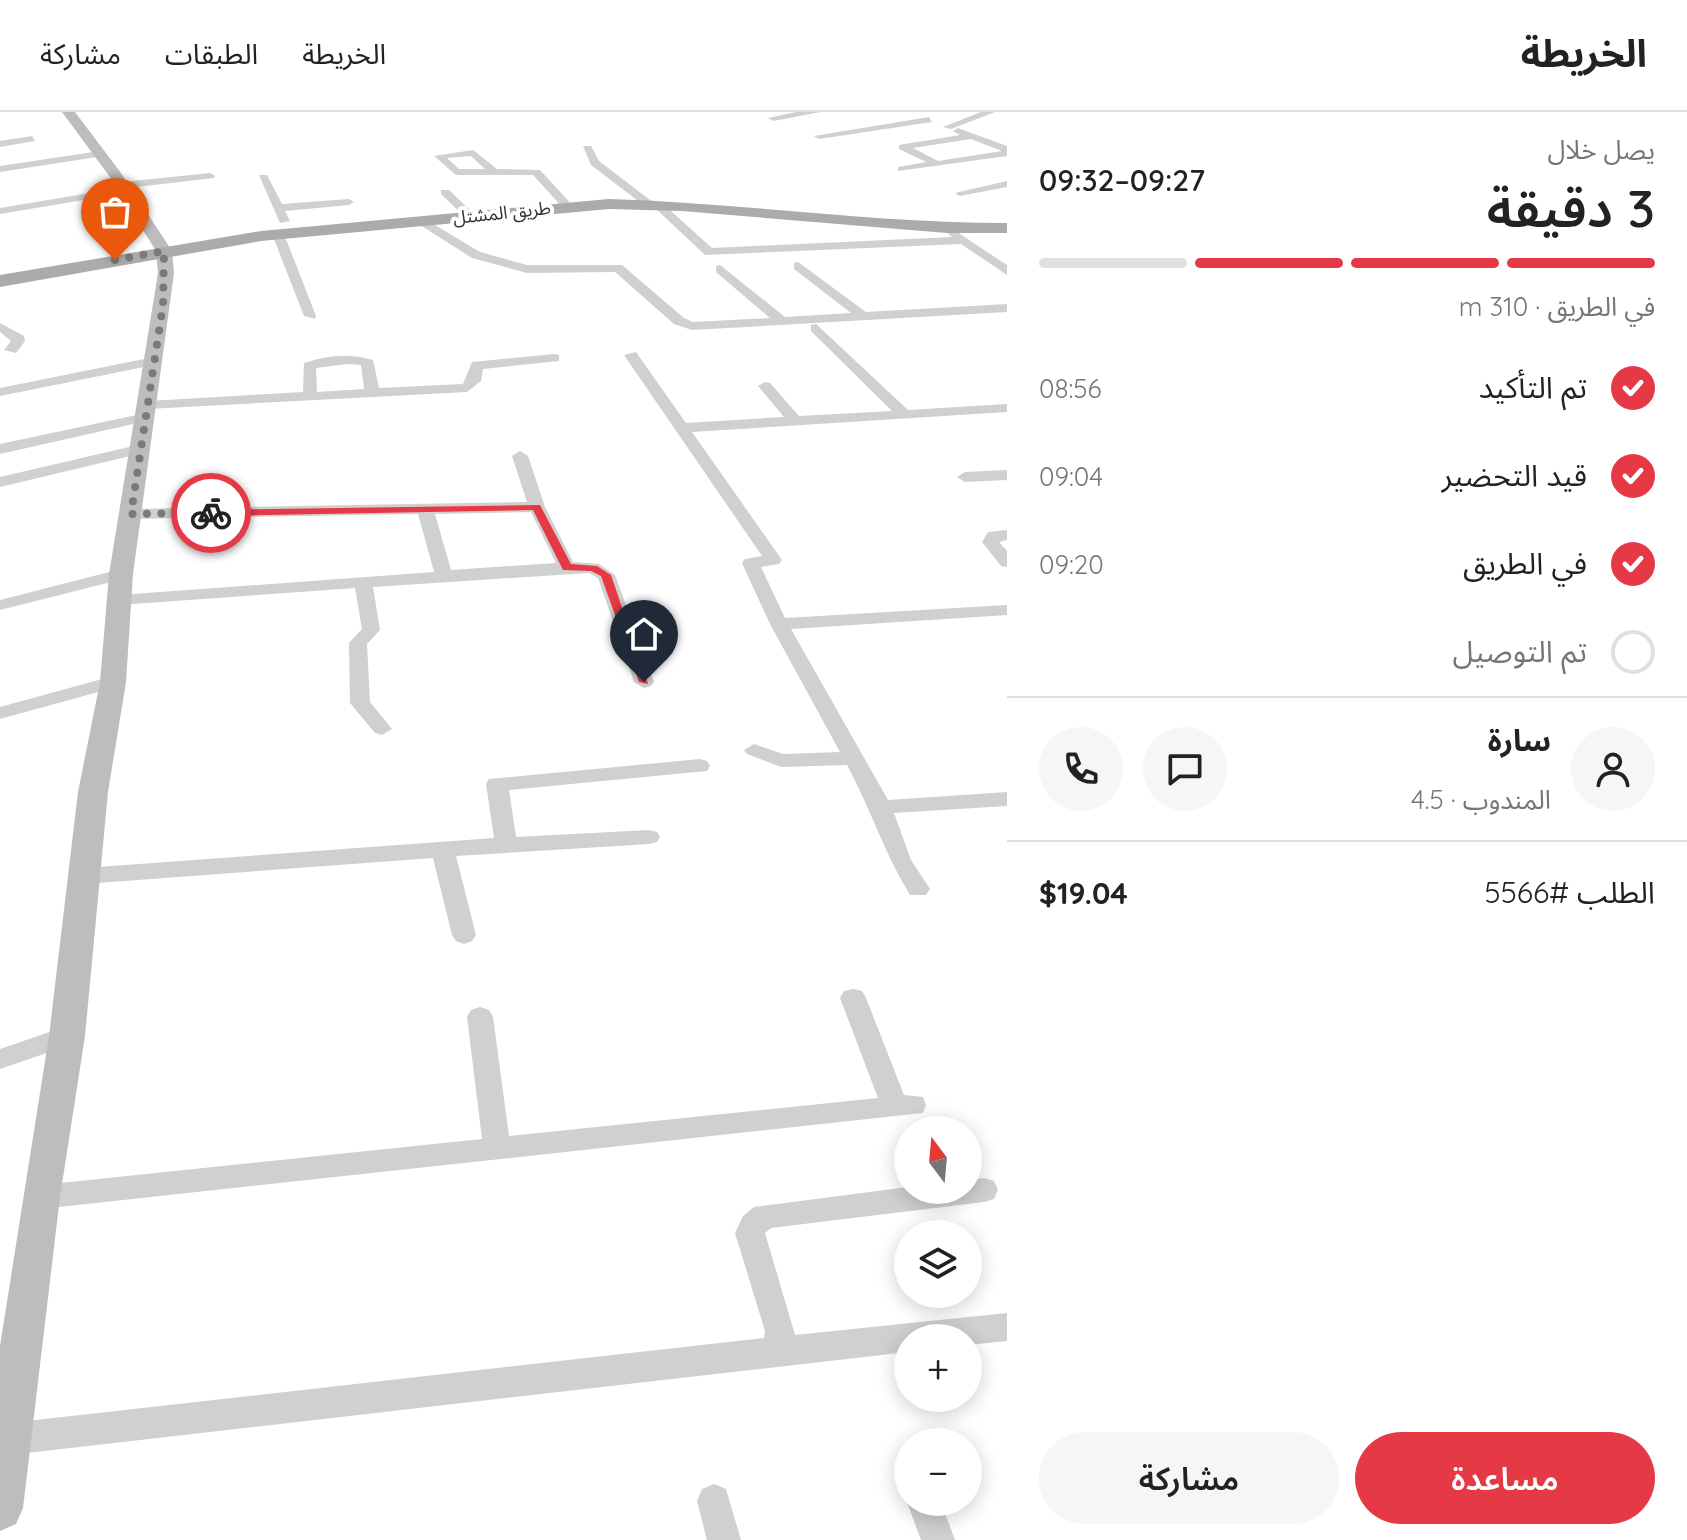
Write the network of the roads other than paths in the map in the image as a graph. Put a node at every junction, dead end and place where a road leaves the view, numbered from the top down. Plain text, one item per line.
1 (68, 112) edge
2 (816, 112) edge
3 (908, 112) edge
4 (990, 112) edge
5 (773, 118) dead end
6 (929, 120) junction
7 (948, 127) junction
8 (819, 136) dead end
9 (971, 136) junction
10 (32, 139) dead end
11 (0, 144) edge
12 (587, 148) dead end
13 (1007, 151) edge
14 (100, 154) junction
15 (937, 164) junction
16 (0, 169) edge
17 (902, 169) dead end
18 (493, 171) dead end
19 (210, 176) dead end
20 (263, 177) dead end
21 (116, 182) junction
22 (1007, 184) edge
23 (445, 192) dead end
24 (960, 193) dead end
25 (349, 202) dead end
26 (654, 205) junction
27 (568, 207) junction
28 (277, 208) junction
29 (0, 211) edge
30 (470, 216) junction
31 (421, 221) junction
32 (947, 228) junction
33 (1007, 228) edge
34 (284, 234) junction
35 (963, 240) junction
36 (164, 251) junction
37 (798, 266) dead end
38 (720, 269) dead end
39 (1007, 271) edge
40 (0, 281) edge
41 (1007, 308) edge
42 (310, 316) dead end
43 (863, 316) junction
44 (781, 320) junction
45 (0, 327) edge
46 (816, 328) dead end
47 (11, 350) dead end
48 (631, 355) dead end
49 (554, 358) dead end
50 (154, 361) junction
51 (765, 386) dead end
52 (0, 392) edge
53 (372, 393) junction
54 (310, 396) junction
55 (1007, 408) edge
56 (904, 414) junction
57 (795, 421) junction
58 (146, 424) junction
59 (684, 428) junction
60 (0, 449) edge
61 (520, 456) dead end
62 (1007, 475) edge
63 (965, 477) dead end
64 (0, 482) edge
65 (537, 507) junction
66 (425, 509) junction
67 (131, 514) junction
68 (1007, 535) edge
69 (1007, 562) edge
70 (567, 567) junction
71 (444, 576) junction
72 (363, 582) junction
73 (120, 587) junction
74 (0, 605) edge
75 (1007, 610) edge
76 (779, 624) junction
77 (113, 682) junction
78 (644, 682) dead end
79 (0, 713) edge
80 (382, 729) dead end
81 (754, 750) dead end
82 (853, 758) junction
83 (700, 766) dead end
84 (1007, 799) edge
85 (881, 807) junction
86 (649, 837) dead end
87 (506, 845) junction
88 (443, 851) junction
89 (84, 876) junction
90 (918, 889) dead end
91 (464, 935) dead end
92 (853, 998) dead end
93 (480, 1017) dead end
94 (67, 1036) junction
95 (0, 1059) edge
96 (497, 1150) junction
97 (984, 1190) dead end
98 (41, 1197) junction
99 (1007, 1327) edge
100 (770, 1352) junction
101 (9, 1439) junction
102 (714, 1501) dead end
103 (0, 1508) edge
104 (929, 1516) edge
105 (724, 1540) edge
106 (938, 1540) edge

1 - 14 main road
2 - 5 street
3 - 6 street
4 - 7 street
6 - 7 street
6 - 8 street
7 - 9 street
9 - 13 street
9 - 15 street
10 - 11 street
12 - 26 street
13 - 15 street
14 - 16 street
14 - 21 main road
15 - 17 street
18 - 27 street
19 - 21 street
20 - 28 street
21 - 29 street
21 - 36 main road
22 - 24 street
23 - 30 street
25 - 28 street
26 - 27 main road, طريق المشتل
26 - 32 main road, طريق المشتل
26 - 35 street
27 - 30 main road, طريق المشتل
28 - 34 street
30 - 31 main road, طريق المشتل
31 - 34 main road, طريق المشتل
31 - 44 street
32 - 33 main road, طريق المشتل
32 - 35 street
34 - 36 main road, طريق المشتل
34 - 42 street
35 - 39 street
36 - 40 main road, طريق المشتل
36 - 50 main road
37 - 43 street
38 - 44 street
41 - 43 street
43 - 44 street
45 - 47 street
46 - 56 street
48 - 59 street
49 - 53 street
50 - 52 street
50 - 58 main road
51 - 57 street
53 - 54 street
53 - 54 street
54 - 58 street
55 - 56 street
56 - 57 street
57 - 59 street
58 - 60 street
58 - 64 street
58 - 67 main road
59 - 76 street
61 - 65 street
62 - 63 street
65 - 66 street
65 - 70 street
66 - 67 street
66 - 71 street
67 - 73 main road
68 - 69 street
70 - 71 street
70 - 78 street
71 - 72 street
72 - 73 street
72 - 80 street
73 - 74 street
73 - 77 main road
75 - 76 street
76 - 82 street
77 - 79 street
77 - 89 main road
81 - 82 street
82 - 85 street
83 - 87 street
84 - 85 street
85 - 90 street
86 - 87 street
87 - 88 street
88 - 89 street
88 - 91 street
89 - 94 main road
92 - 96 street
93 - 96 street
94 - 95 street
94 - 98 main road
96 - 98 street
97 - 100 street
98 - 101 main road
99 - 100 street
100 - 101 street
101 - 103 main road
102 - 105 street
104 - 106 street

